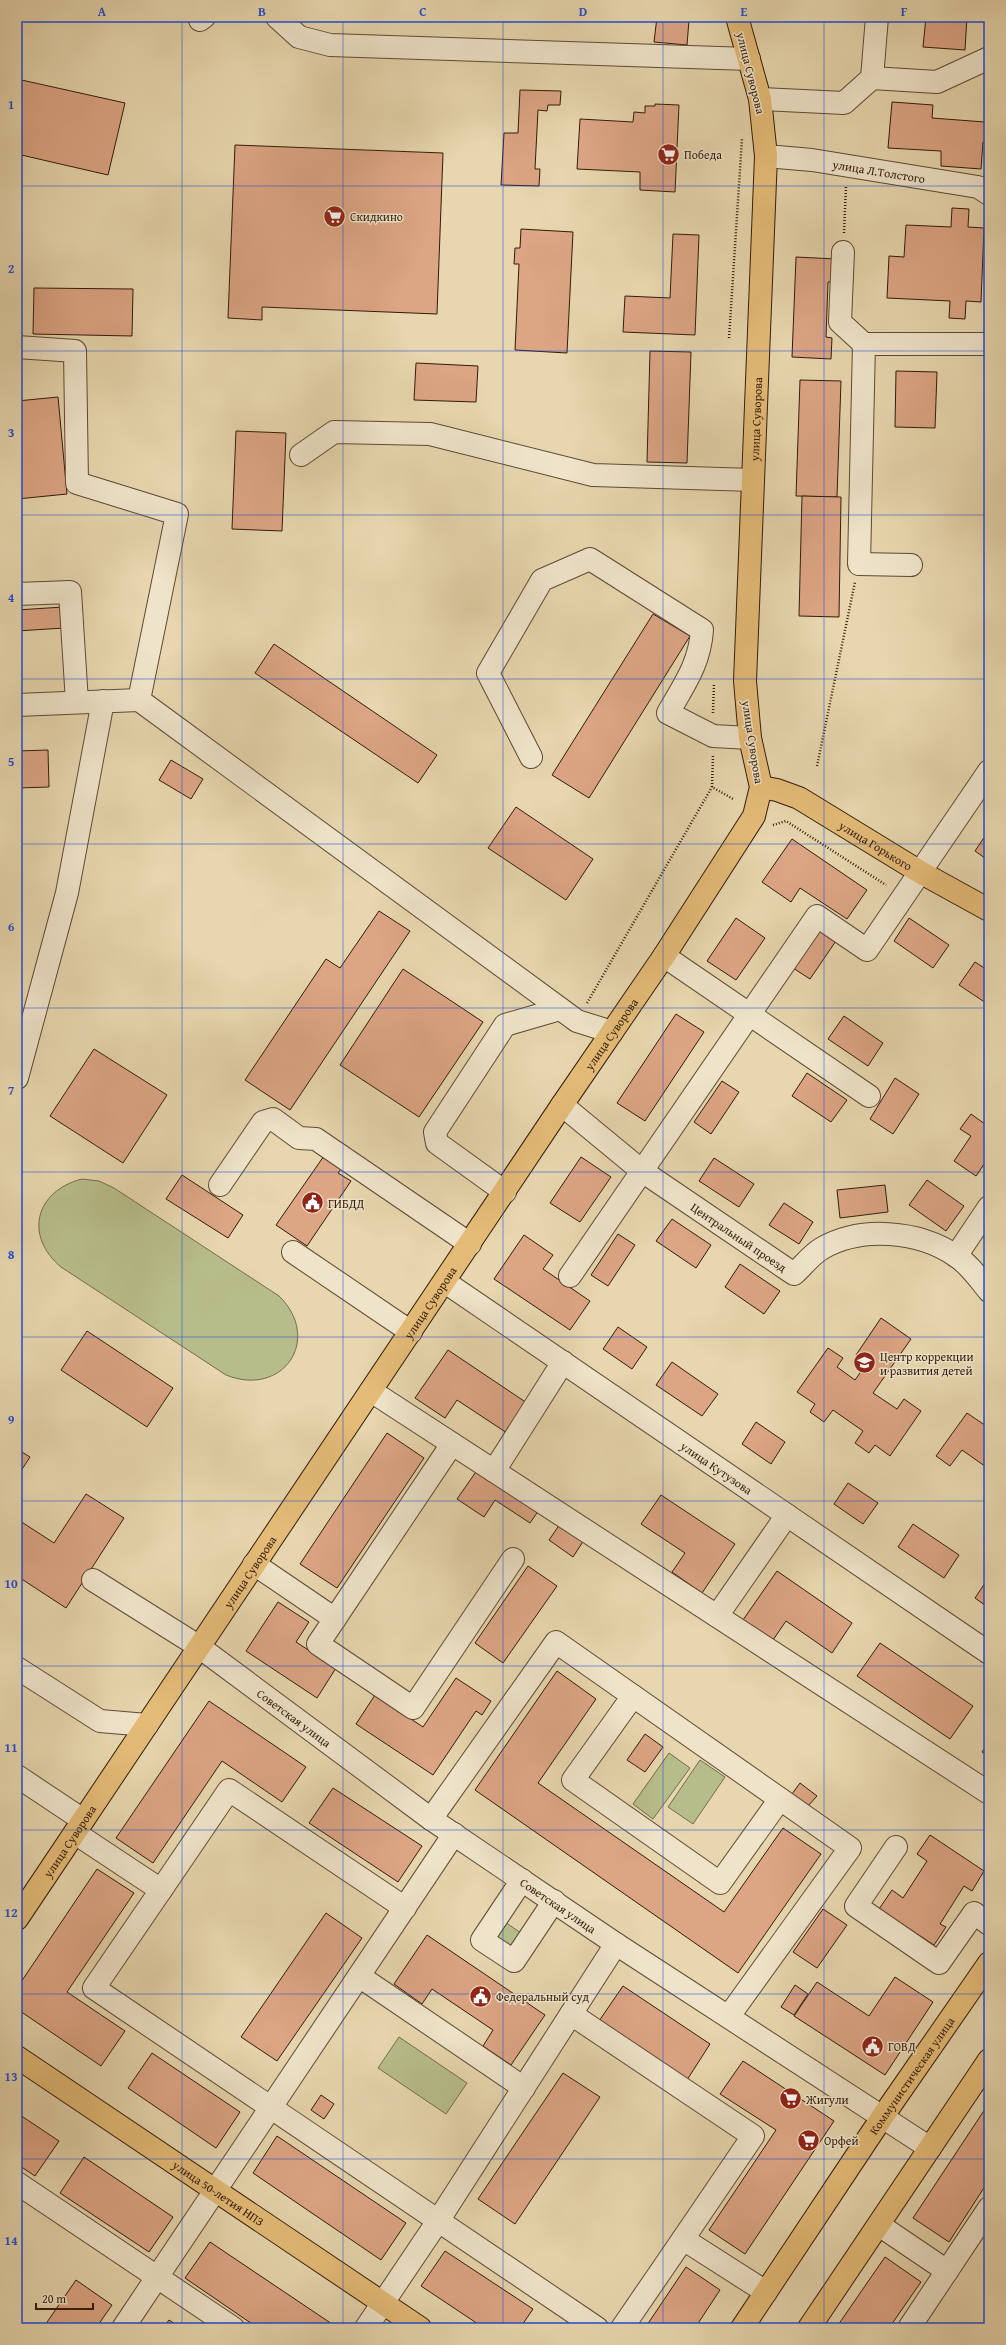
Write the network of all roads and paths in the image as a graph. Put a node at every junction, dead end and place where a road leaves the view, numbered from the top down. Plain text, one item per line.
1 (277, 17) edge
2 (737, 17) edge
3 (877, 17) edge
4 (989, 58) edge
5 (749, 60) junction
6 (872, 78) junction
7 (760, 99) junction
8 (742, 134) dead end
9 (766, 156) junction
10 (846, 166) junction
11 (989, 194) edge
12 (843, 252) joint
13 (729, 338) dead end
14 (864, 344) junction
15 (989, 344) edge
16 (17, 347) edge
17 (301, 455) dead end
18 (753, 480) junction
19 (859, 564) junction
20 (911, 565) dead end
21 (17, 594) edge
22 (139, 700) junction
23 (103, 701) junction
24 (77, 702) junction
25 (17, 704) edge
26 (750, 738) junction
27 (531, 757) dead end
28 (817, 766) dead end
29 (989, 771) edge
30 (712, 787) dead end
31 (761, 787) junction
32 (770, 826) dead end
33 (920, 872) junction
34 (903, 897) junction
35 (989, 910) edge
36 (664, 956) junction
37 (560, 1008) junction
38 (750, 1014) junction
39 (577, 1021) junction
40 (612, 1032) junction
41 (17, 1078) edge
42 (869, 1096) dead end
43 (562, 1105) junction
44 (642, 1171) junction
45 (220, 1186) dead end
46 (505, 1192) junction
47 (989, 1207) edge
48 (470, 1244) junction
49 (293, 1252) dead end
50 (956, 1256) junction
51 (570, 1276) dead end
52 (445, 1282) junction
53 (989, 1291) edge
54 (411, 1332) junction
55 (563, 1362) junction
56 (371, 1391) junction
57 (452, 1444) junction
58 (494, 1471) junction
59 (787, 1515) junction
60 (513, 1559) dead end
61 (254, 1564) junction
62 (93, 1580) dead end
63 (717, 1616) junction
64 (335, 1618) junction
65 (198, 1646) junction
66 (989, 1653) edge
67 (17, 1668) edge
68 (633, 1696) junction
69 (147, 1725) junction
70 (17, 1776) edge
71 (989, 1793) edge
72 (780, 1799) junction
73 (431, 1819) junction
74 (79, 1826) junction
75 (454, 1834) junction
76 (896, 1847) dead end
77 (522, 1880) junction
78 (161, 1890) junction
79 (554, 1901) junction
80 (405, 1908) junction
81 (17, 1920) edge
82 (989, 1924) edge
83 (616, 1944) junction
84 (989, 1963) edge
85 (359, 1976) junction
86 (571, 2014) junction
87 (729, 2016) junction
88 (17, 2057) edge
89 (989, 2060) edge
90 (524, 2088) junction
91 (270, 2107) junction
92 (883, 2116) junction
93 (930, 2148) junction
94 (17, 2182) edge
95 (215, 2190) junction
96 (989, 2208) edge
97 (438, 2221) junction
98 (879, 2224) junction
99 (683, 2239) junction
100 (947, 2271) junction
101 (157, 2277) junction
102 (766, 2292) junction
103 (382, 2302) junction
104 (123, 2328) edge
105 (232, 2328) edge
106 (366, 2328) edge
107 (420, 2328) edge
108 (598, 2328) edge
109 (622, 2328) edge
110 (742, 2328) edge
111 (809, 2328) edge
112 (909, 2328) edge

1 - 5 street
2 - 5 main road, улица Суворова
3 - 6 street
4 - 6 street
5 - 7 main road, улица Суворова
6 - 7 street
7 - 9 main road, улица Суворова
8 - 13 path
9 - 10 street, улица Л.Толстого
9 - 18 main road, улица Суворова
10 - 11 street, улица Л.Толстого
10 - 12 path
12 - 14 street
14 - 15 street
14 - 19 street
16 - 22 street
17 - 18 street
18 - 26 main road, улица Суворова
19 - 20 street
19 - 28 path
21 - 24 street
22 - 23 street
22 - 37 street
23 - 24 street
23 - 41 street
24 - 25 street
26 - 27 street
26 - 31 main road, улица Суворова
29 - 33 street
30 - 39 path
31 - 33 main road, улица Горького
31 - 36 main road, улица Суворова
32 - 34 path
33 - 34 street
33 - 35 main road, улица Горького
34 - 38 street
36 - 38 street
36 - 40 main road, улица Суворова
37 - 39 street
37 - 46 street
38 - 42 street
38 - 44 street
39 - 40 street
40 - 43 main road, улица Суворова
43 - 44 street, Центральный проезд
43 - 46 main road, улица Суворова
44 - 50 street, Центральный проезд
44 - 51 street
45 - 48 street
46 - 48 main road, улица Суворова
47 - 50 street
48 - 52 main road, улица Суворова
49 - 54 street
50 - 53 street, Центральный проезд
52 - 54 main road, улица Суворова
52 - 55 street, улица Кутузова
54 - 56 main road, улица Суворова
55 - 58 street
55 - 59 street, улица Кутузова
56 - 57 street
56 - 61 main road, улица Суворова
57 - 58 street
57 - 64 street
58 - 63 street
59 - 63 street
59 - 66 street, улица Кутузова
60 - 64 street
61 - 64 street
61 - 65 main road, улица Суворова
62 - 65 street, Советская улица
63 - 71 street
65 - 69 main road, улица Суворова
65 - 73 street, Советская улица
67 - 69 street
68 - 72 street
68 - 72 street
68 - 73 street
69 - 74 main road, улица Суворова
70 - 74 street
72 - 87 street
73 - 75 street, Советская улица
74 - 78 street
74 - 81 main road, улица Суворова
75 - 77 street, Советская улица
75 - 80 street
76 - 82 street
77 - 79 street, Советская улица
77 - 79 street
78 - 80 street
78 - 91 street
79 - 83 street, Советская улица
80 - 85 street
83 - 86 street
83 - 87 street, Советская улица
84 - 92 main road, Коммунистическая улица
85 - 90 street
85 - 91 street
86 - 90 street
86 - 99 street
87 - 92 street, Советская улица
88 - 95 main road, улица 50-летия НПЗ
89 - 93 main road
90 - 97 street
91 - 95 street
91 - 97 street
92 - 93 street, Советская улица
92 - 102 main road, Коммунистическая улица
93 - 98 main road
94 - 101 street
95 - 101 street
95 - 103 main road, улица 50-летия НПЗ
96 - 100 street
97 - 103 street
97 - 108 street
98 - 100 street
98 - 111 main road
99 - 102 street
99 - 109 street
100 - 112 street
101 - 104 street
101 - 105 street
102 - 110 main road, Коммунистическая улица
103 - 106 street
103 - 107 main road, улица 50-летия НПЗ

